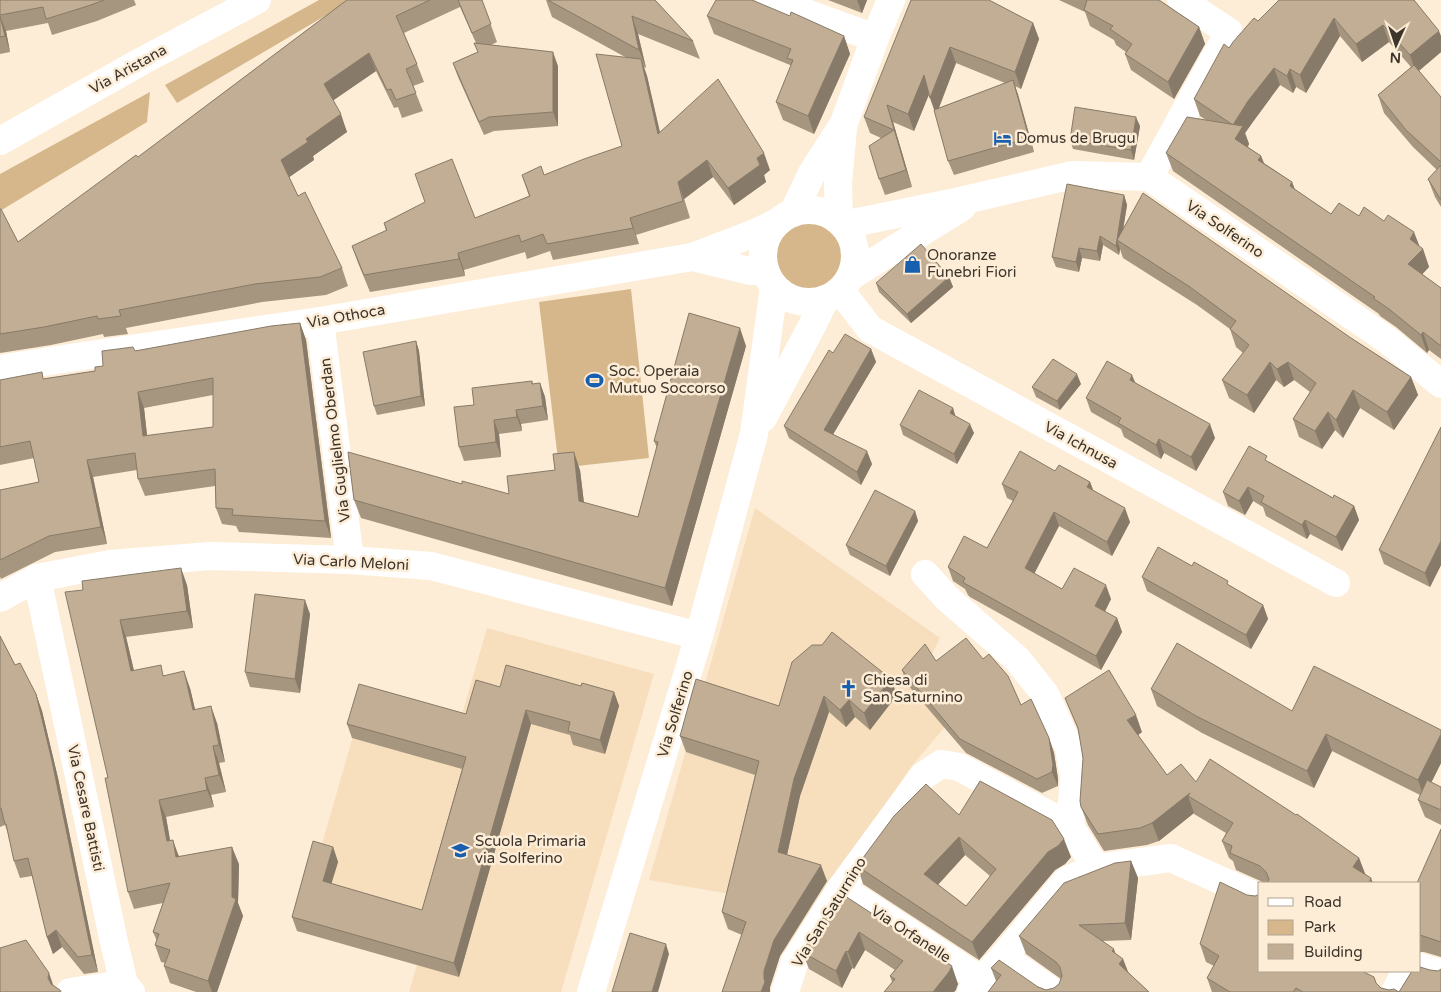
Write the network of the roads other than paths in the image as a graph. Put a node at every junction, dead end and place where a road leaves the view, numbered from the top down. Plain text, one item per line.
1 (257, 0) edge
2 (770, 0) edge
3 (891, 0) edge
4 (1181, 0) edge
5 (875, 38) junction
6 (844, 123) junction
7 (0, 141) edge
8 (1148, 177) junction
9 (977, 197) junction
10 (785, 217) junction
11 (841, 223) junction
12 (692, 257) junction
13 (770, 279) junction
14 (839, 289) junction
15 (320, 321) junction
16 (0, 370) edge
17 (1441, 384) edge
18 (754, 434) junction
19 (350, 560) junction
20 (925, 574) dead end
21 (37, 578) junction
22 (1336, 583) dead end
23 (0, 598) edge
24 (699, 636) junction
25 (1070, 826) junction
26 (1096, 868) junction
27 (841, 888) junction
28 (1258, 897) edge
29 (1003, 957) junction
30 (1421, 967) edge
31 (1405, 972) edge
32 (1441, 973) edge
33 (976, 986) edge
34 (127, 988) edge
35 (70, 992) edge
36 (591, 992) edge
37 (785, 992) edge
38 (1054, 992) edge
39 (1395, 992) edge

1 - 7 street, Via Aristana
2 - 5 street
3 - 5 street
4 - 8 street
5 - 6 street
6 - 10 street
6 - 11 street
8 - 9 street
8 - 17 street, Via Solferino
9 - 11 street
9 - 14 street
10 - 11 street
10 - 12 street, Via Othoca
10 - 13 street
11 - 14 street
12 - 13 street, Via Othoca
12 - 15 street, Via Othoca
13 - 14 street
13 - 18 street, Via Solferino
14 - 18 street, Via Solferino
14 - 22 street, Via Ichnusa
15 - 16 street, Via Othoca
15 - 19 street, Via Guglielmo Oberdan
18 - 24 street, Via Solferino
19 - 21 street, Via Carlo Meloni
19 - 24 street, Via Carlo Meloni
20 - 25 street
21 - 23 street, Via Carlo Meloni
21 - 34 street, Via Cesare Battisti
24 - 36 street, Via Solferino
25 - 26 street
25 - 27 street, Via San Saturnino
26 - 28 street
26 - 29 street
27 - 33 street, Via Orfanelle
27 - 37 street, Via San Saturnino
29 - 33 street
29 - 38 street
30 - 32 street
31 - 39 street
34 - 35 street, Via Cesare Battisti

